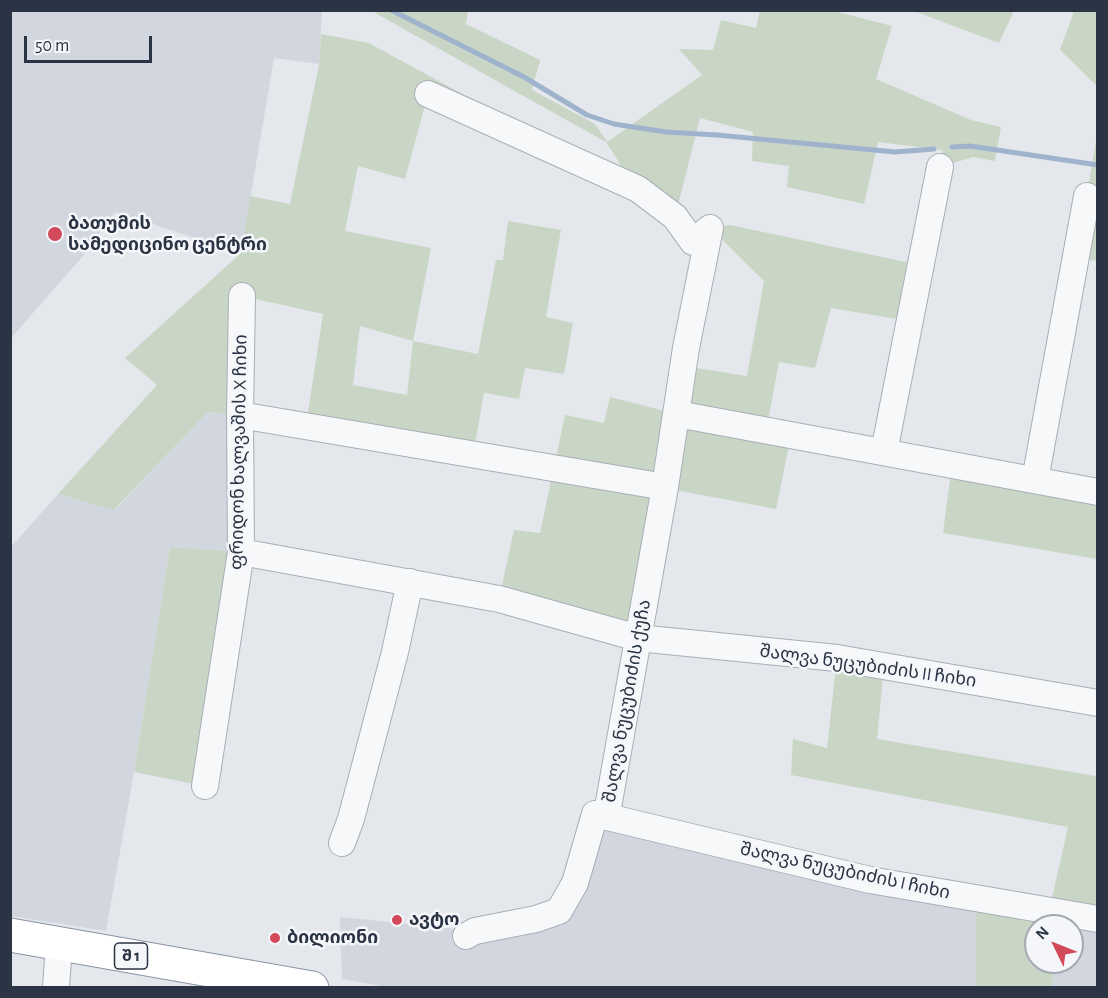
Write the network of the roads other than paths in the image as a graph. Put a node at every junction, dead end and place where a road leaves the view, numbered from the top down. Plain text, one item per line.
1 (428, 94) dead end
2 (940, 167) dead end
3 (1087, 196) dead end
4 (243, 296) dead end
5 (677, 414) junction
6 (240, 415) junction
7 (884, 453) junction
8 (1035, 480) junction
9 (665, 487) junction
10 (1098, 492) edge
11 (241, 552) junction
12 (410, 582) junction
13 (638, 638) junction
14 (1098, 703) edge
15 (205, 786) dead end
16 (595, 814) junction
17 (342, 843) dead end
18 (1098, 919) edge
19 (10, 935) edge
20 (466, 936) dead end
21 (59, 943) junction
22 (202, 978) edge
23 (56, 987) edge
24 (312, 987) edge

1 - 5 street, შალვა ნუცუბიძის ქუჩა
2 - 7 street
3 - 8 street
4 - 6 street, ფრიდონ ხალვაშის X ჩიხი
5 - 7 street
5 - 9 street, შალვა ნუცუბიძის ქუჩა
6 - 9 street
6 - 11 street, ფრიდონ ხალვაშის X ჩიხი
7 - 8 street
8 - 10 street
9 - 13 street, შალვა ნუცუბიძის ქუჩა
11 - 12 street, შალვა ნუცუბიძის II ჩიხი
11 - 15 street, ფრიდონ ხალვაშის X ჩიხი
12 - 13 street, შალვა ნუცუბიძის II ჩიხი
12 - 17 street
13 - 14 street, შალვა ნუცუბიძის II ჩიხი
13 - 16 street, შალვა ნუცუბიძის ქუჩა
16 - 18 street, შალვა ნუცუბიძის I ჩიხი
16 - 20 street, შალვა ნუცუბიძის ქუჩა
19 - 21 highway, შ 1
21 - 22 highway, შ 1
21 - 23 street
22 - 24 highway, შ 1

